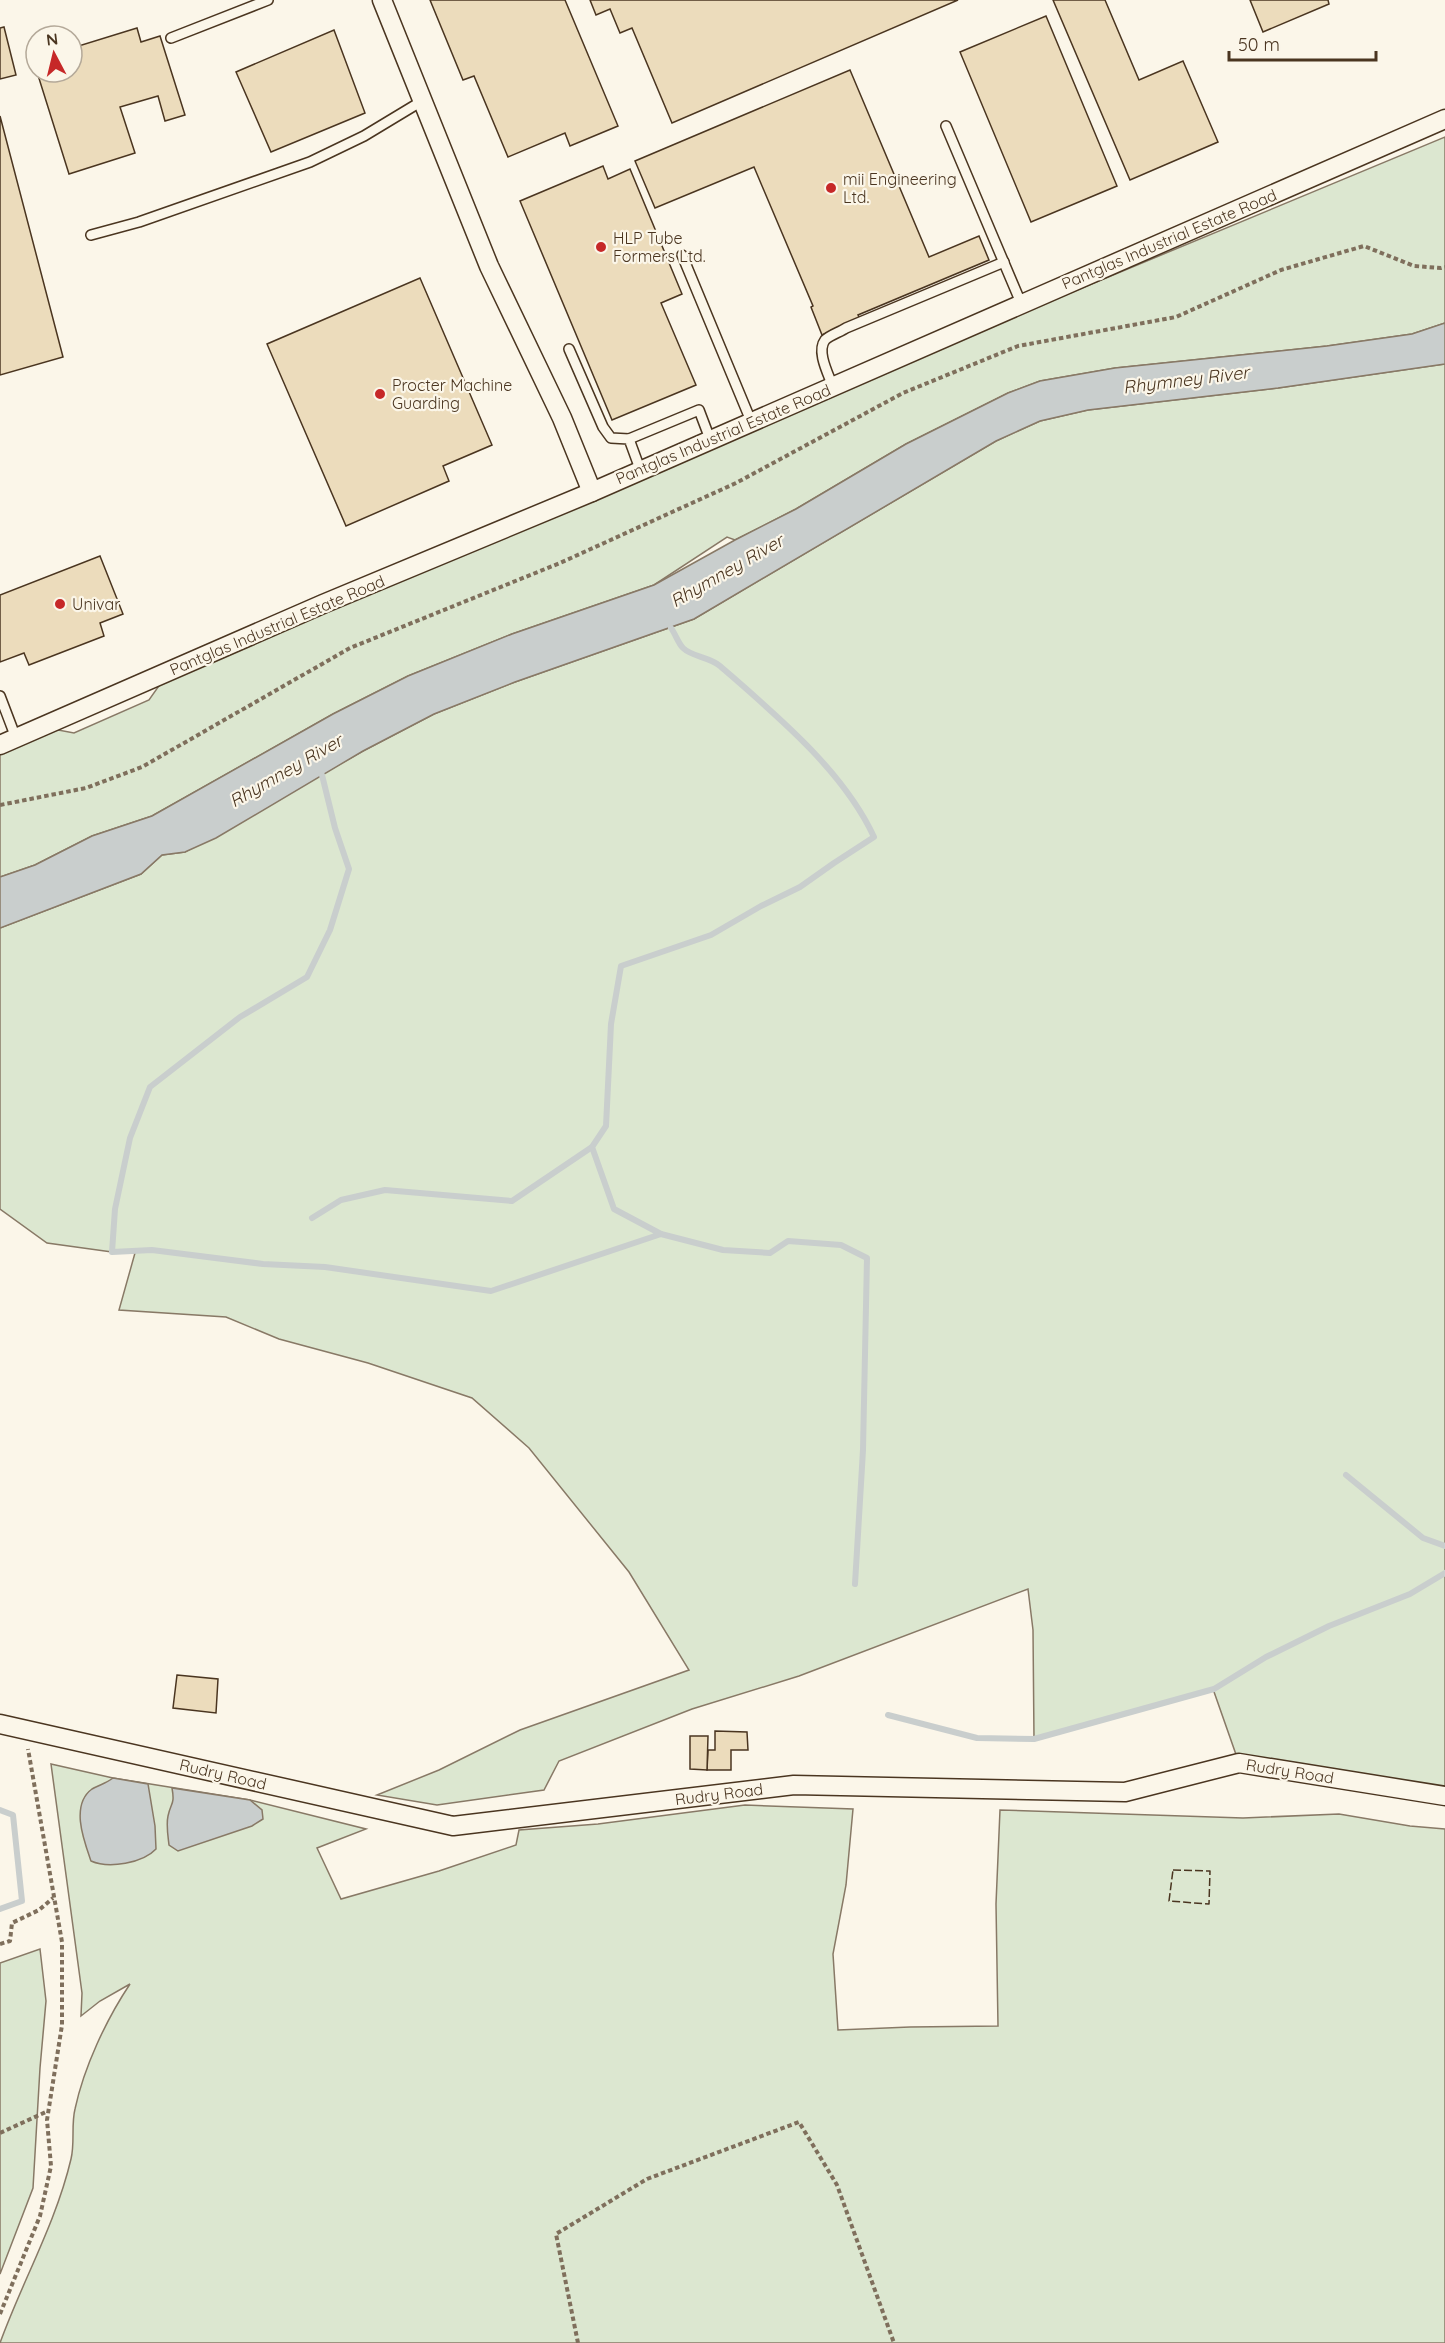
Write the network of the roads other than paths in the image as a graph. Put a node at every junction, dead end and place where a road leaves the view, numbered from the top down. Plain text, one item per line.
1 (268, 0) edge
2 (382, 0) edge
3 (171, 38) dead end
4 (422, 101) junction
5 (1445, 119) edge
6 (946, 126) dead end
7 (92, 235) dead end
8 (682, 255) dead end
9 (1004, 262) junction
10 (1021, 303) junction
11 (569, 349) dead end
12 (833, 387) junction
13 (751, 421) junction
14 (629, 439) junction
15 (710, 439) junction
16 (640, 469) junction
17 (592, 492) junction
18 (0, 696) edge
19 (8, 741) edge
20 (0, 1724) edge
21 (1445, 1796) edge

1 - 3 lane
2 - 4 street
4 - 7 lane
4 - 17 street
5 - 10 street, Pantglas Industrial Estate Road
6 - 9 lane
8 - 13 lane
9 - 10 lane
9 - 12 lane
10 - 12 street, Pantglas Industrial Estate Road
11 - 14 lane
12 - 13 street, Pantglas Industrial Estate Road
13 - 15 street, Pantglas Industrial Estate Road
14 - 15 lane
14 - 16 lane
15 - 16 street, Pantglas Industrial Estate Road
16 - 17 street, Pantglas Industrial Estate Road
17 - 19 street, Pantglas Industrial Estate Road
18 - 19 lane
20 - 21 street, Rudry Road

